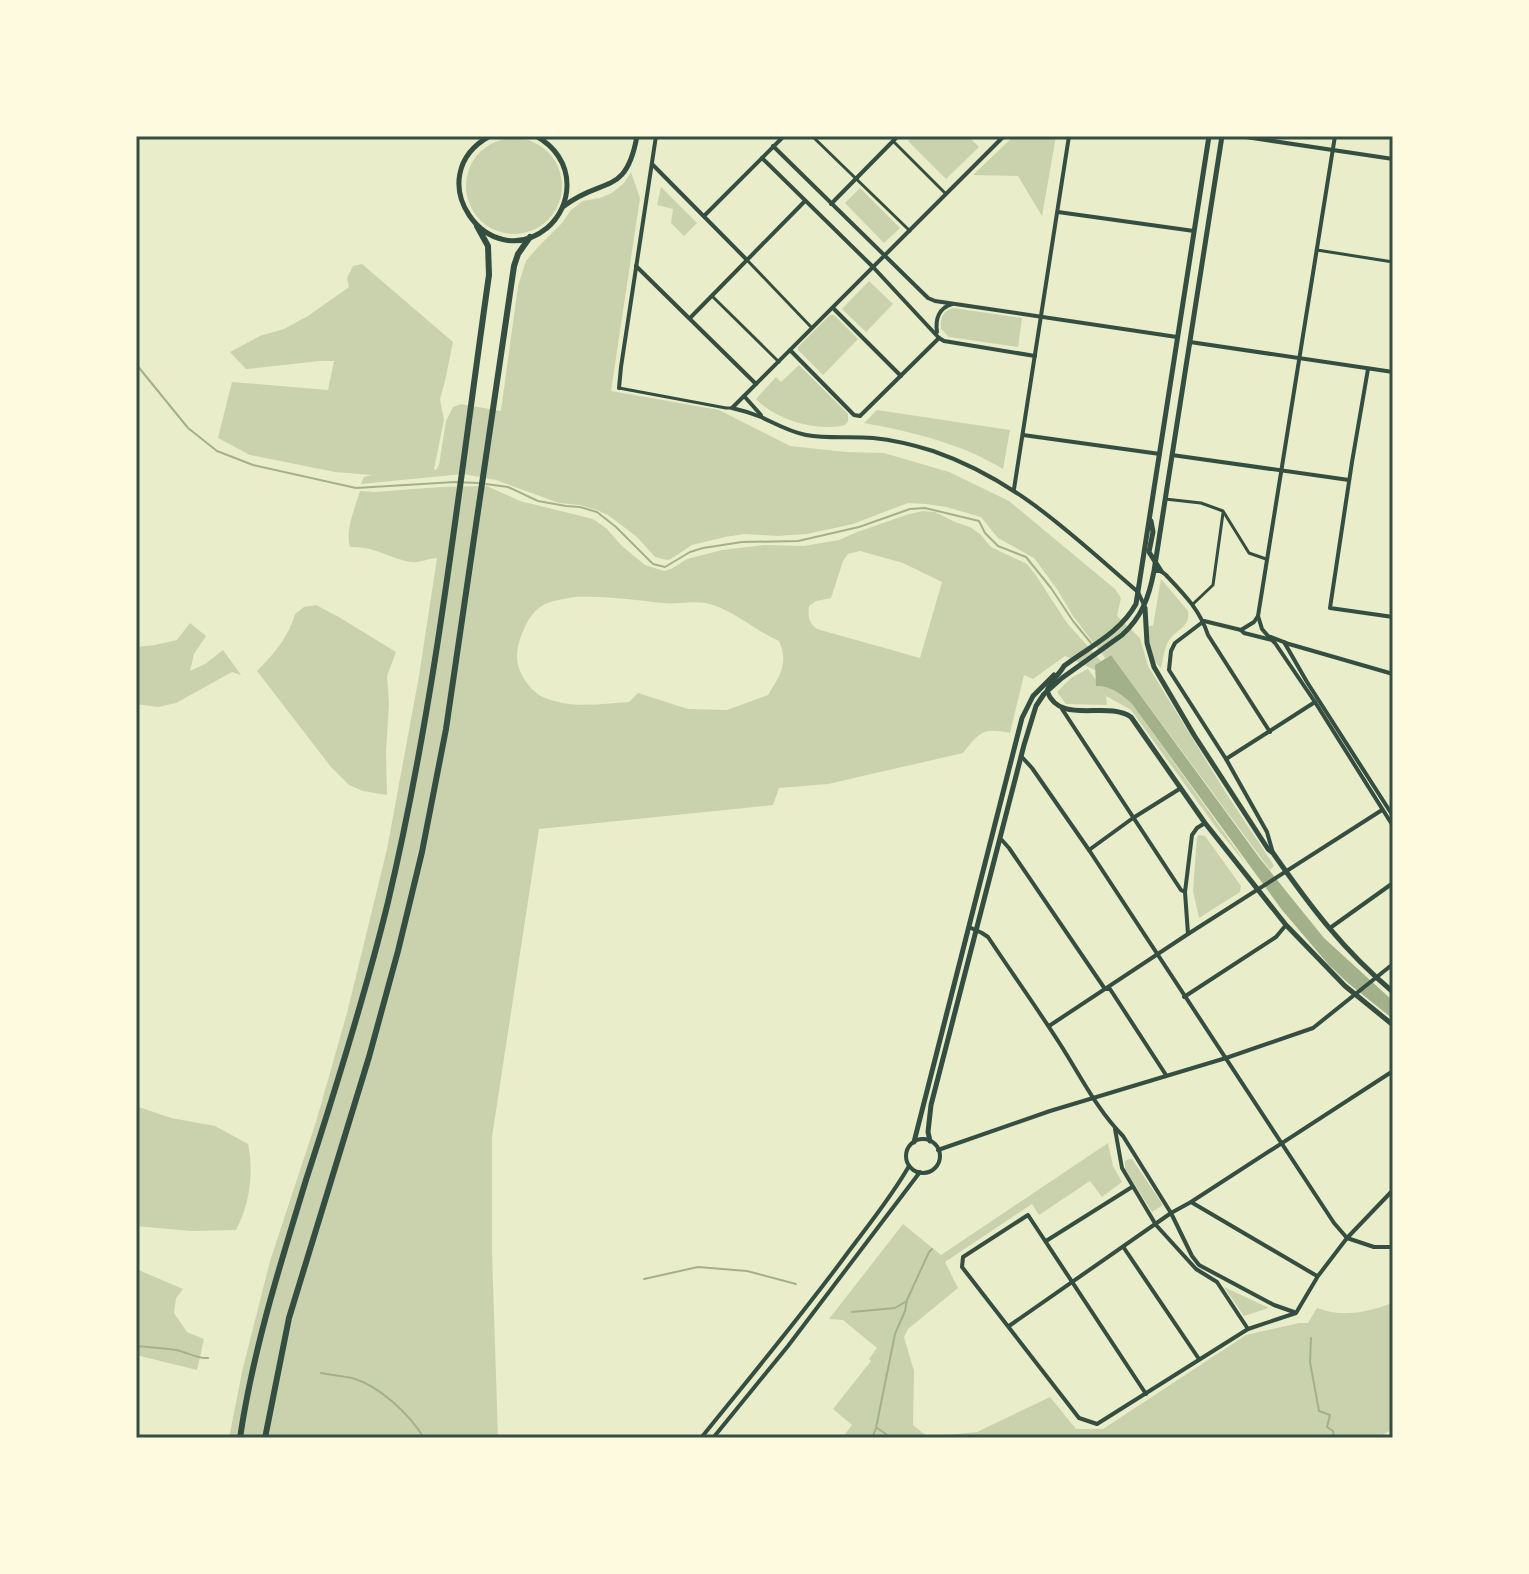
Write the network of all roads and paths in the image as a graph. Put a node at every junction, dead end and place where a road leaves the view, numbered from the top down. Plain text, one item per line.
1 (490, 136) edge
2 (536, 136) edge
3 (637, 136) edge
4 (656, 136) edge
5 (784, 136) edge
6 (812, 136) edge
7 (898, 136) edge
8 (1004, 136) edge
9 (1069, 136) edge
10 (1209, 136) edge
11 (1222, 136) edge
12 (1239, 136) edge
13 (1335, 136) edge
14 (893, 141) junction
15 (773, 146) junction
16 (1333, 149) junction
17 (762, 158) junction
18 (1393, 159) edge
19 (652, 164) junction
20 (855, 179) junction
21 (946, 194) junction
22 (805, 201) junction
23 (831, 204) junction
24 (563, 207) junction
25 (1058, 212) junction
26 (704, 216) junction
27 (477, 226) junction
28 (910, 231) junction
29 (1194, 231) junction
30 (530, 237) junction
31 (1317, 250) junction
32 (884, 256) junction
33 (747, 260) junction
34 (1393, 262) edge
35 (636, 266) junction
36 (873, 267) junction
37 (712, 295) junction
38 (954, 304) junction
39 (833, 308) junction
40 (1042, 317) junction
41 (690, 318) junction
42 (812, 328) junction
43 (938, 335) junction
44 (1177, 337) junction
45 (1190, 342) junction
46 (790, 350) junction
47 (1035, 356) junction
48 (1299, 357) junction
49 (779, 362) junction
50 (1368, 369) junction
51 (1393, 372) edge
52 (901, 376) junction
53 (756, 384) junction
54 (619, 388) joint
55 (744, 396) junction
56 (732, 408) junction
57 (764, 418) junction
58 (1023, 435) junction
59 (1160, 454) junction
60 (1172, 455) junction
61 (1282, 469) junction
62 (1349, 480) junction
63 (1014, 489) junction
64 (1165, 499) junction
65 (1223, 511) junction
66 (1150, 512) junction
67 (1155, 560) junction
68 (1268, 560) junction
69 (1154, 571) junction
70 (1161, 571) junction
71 (1138, 592) junction
72 (1193, 604) junction
73 (1145, 607) junction
74 (1258, 616) junction
75 (1393, 617) edge
76 (1204, 621) junction
77 (1241, 630) junction
78 (1284, 642) junction
79 (1064, 666) junction
80 (1393, 674) edge
81 (1047, 691) junction
82 (1052, 701) junction
83 (1315, 702) junction
84 (1062, 709) junction
85 (1034, 712) junction
86 (1270, 732) junction
87 (1021, 756) junction
88 (1226, 759) junction
89 (1181, 788) junction
90 (1382, 810) junction
91 (1393, 816) edge
92 (1133, 818) junction
93 (1205, 823) junction
94 (1393, 826) edge
95 (1000, 838) junction
96 (1089, 850) junction
97 (1273, 853) junction
98 (1286, 872) junction
99 (1393, 883) edge
100 (1259, 890) junction
101 (1185, 892) junction
102 (1286, 925) junction
103 (969, 927) junction
104 (1328, 929) junction
105 (976, 930) junction
106 (1188, 934) junction
107 (1158, 954) junction
108 (1393, 964) edge
109 (1105, 989) junction
110 (1393, 992) edge
111 (1184, 997) junction
112 (1393, 1025) edge
113 (1049, 1026) junction
114 (1226, 1058) junction
115 (1393, 1071) edge
116 (1166, 1075) junction
117 (1094, 1097) junction
118 (1114, 1127) junction
119 (930, 1141) junction
120 (914, 1142) junction
121 (1281, 1143) junction
122 (938, 1150) junction
123 (1135, 1157) junction
124 (1121, 1161) junction
125 (909, 1166) junction
126 (920, 1172) junction
127 (1133, 1186) junction
128 (1393, 1190) edge
129 (1191, 1202) junction
130 (1171, 1213) junction
131 (1156, 1225) junction
132 (1347, 1238) junction
133 (1046, 1241) junction
134 (1393, 1247) edge
135 (1124, 1248) junction
136 (1318, 1276) junction
137 (1071, 1282) junction
138 (1296, 1313) junction
139 (1008, 1327) junction
140 (1248, 1329) junction
141 (1199, 1359) junction
142 (1146, 1394) junction
143 (240, 1438) edge
144 (265, 1438) edge
145 (701, 1438) edge
146 (713, 1438) edge

1 - 27 main road
2 - 24 main road
3 - 24 main road
4 - 19 street
5 - 15 street
6 - 20 street
7 - 14 street
8 - 21 street
9 - 25 street
10 - 29 main road
11 - 45 main road
12 - 16 street
13 - 16 street
14 - 20 street
14 - 21 street
15 - 17 street
15 - 23 street
16 - 18 street
16 - 31 street
17 - 22 street
17 - 26 street
19 - 26 street
19 - 35 street
20 - 23 street
20 - 28 street
21 - 28 street
22 - 33 street
22 - 36 street
23 - 32 street
24 - 30 main road
25 - 29 street
25 - 40 street
26 - 33 street
27 - 30 main road
27 - 143 highway
28 - 32 street
29 - 44 main road
30 - 144 highway
31 - 34 street
31 - 48 street
32 - 36 street
32 - 38 street
33 - 37 street
33 - 42 street
35 - 41 street
35 - 54 street
36 - 39 street
36 - 43 street
37 - 41 street
37 - 49 street
38 - 40 street
38 - 43 street
39 - 42 street
39 - 52 street
40 - 44 street
40 - 47 street
41 - 53 street
42 - 46 street
43 - 47 street
43 - 52 street
44 - 59 main road
45 - 48 street
45 - 60 main road
46 - 49 street
46 - 52 street
47 - 58 street
48 - 50 street
48 - 61 street
49 - 53 street
50 - 51 street
50 - 62 street
53 - 55 street
54 - 56 street
55 - 56 street
55 - 57 street
56 - 57 street
57 - 63 street
58 - 59 street
58 - 63 street
59 - 60 main road
59 - 66 main road
60 - 61 street
60 - 64 main road
61 - 62 street
61 - 68 street
62 - 75 street
63 - 71 street
64 - 65 street
64 - 67 main road
65 - 68 street
65 - 72 street
66 - 67 main road
66 - 71 main road
67 - 69 main road
67 - 70 main road
68 - 74 street
69 - 70 street
69 - 73 main road
70 - 72 street
71 - 73 street
71 - 79 main road
72 - 76 street
73 - 81 main road
73 - 97 main road
74 - 77 street
74 - 78 street
76 - 77 street
76 - 86 street
76 - 88 street
77 - 83 street
78 - 80 street
78 - 91 street
79 - 81 main road
79 - 103 main road
81 - 82 main road
81 - 85 main road
82 - 84 main road
82 - 85 main road
83 - 86 street
83 - 90 street
84 - 89 main road
84 - 92 street
85 - 87 main road
86 - 88 street
87 - 95 main road
87 - 96 street
88 - 97 street
89 - 92 street
89 - 93 main road
90 - 94 street
90 - 98 street
92 - 96 street
92 - 101 street
93 - 100 main road
93 - 101 street
95 - 105 main road
95 - 109 street
96 - 107 street
97 - 98 main road
98 - 100 street
98 - 104 main road
99 - 104 street
100 - 102 main road
100 - 106 street
101 - 106 street
102 - 111 street
102 - 112 main road
103 - 105 street
103 - 120 main road
104 - 110 main road
105 - 113 street
105 - 119 main road
106 - 107 street
107 - 109 street
107 - 111 street
108 - 114 street
109 - 113 street
109 - 116 street
111 - 114 street
113 - 117 street
114 - 116 street
114 - 121 street
115 - 121 street
116 - 117 street
117 - 118 street
117 - 122 street
118 - 123 street
118 - 124 street
119 - 120 street
119 - 122 street
120 - 125 street
121 - 129 street
121 - 132 street
122 - 126 street
123 - 124 street
123 - 130 street
124 - 127 street
125 - 126 street
125 - 145 street
126 - 146 street
127 - 131 street
127 - 133 street
128 - 132 street
129 - 130 street
129 - 136 street
130 - 131 street
130 - 138 street
131 - 135 street
131 - 140 street
132 - 134 street
132 - 136 street
133 - 137 street
133 - 139 street
135 - 137 street
135 - 141 street
136 - 138 street
137 - 139 street
137 - 142 street
138 - 140 street
139 - 142 street
140 - 141 street
141 - 142 street

